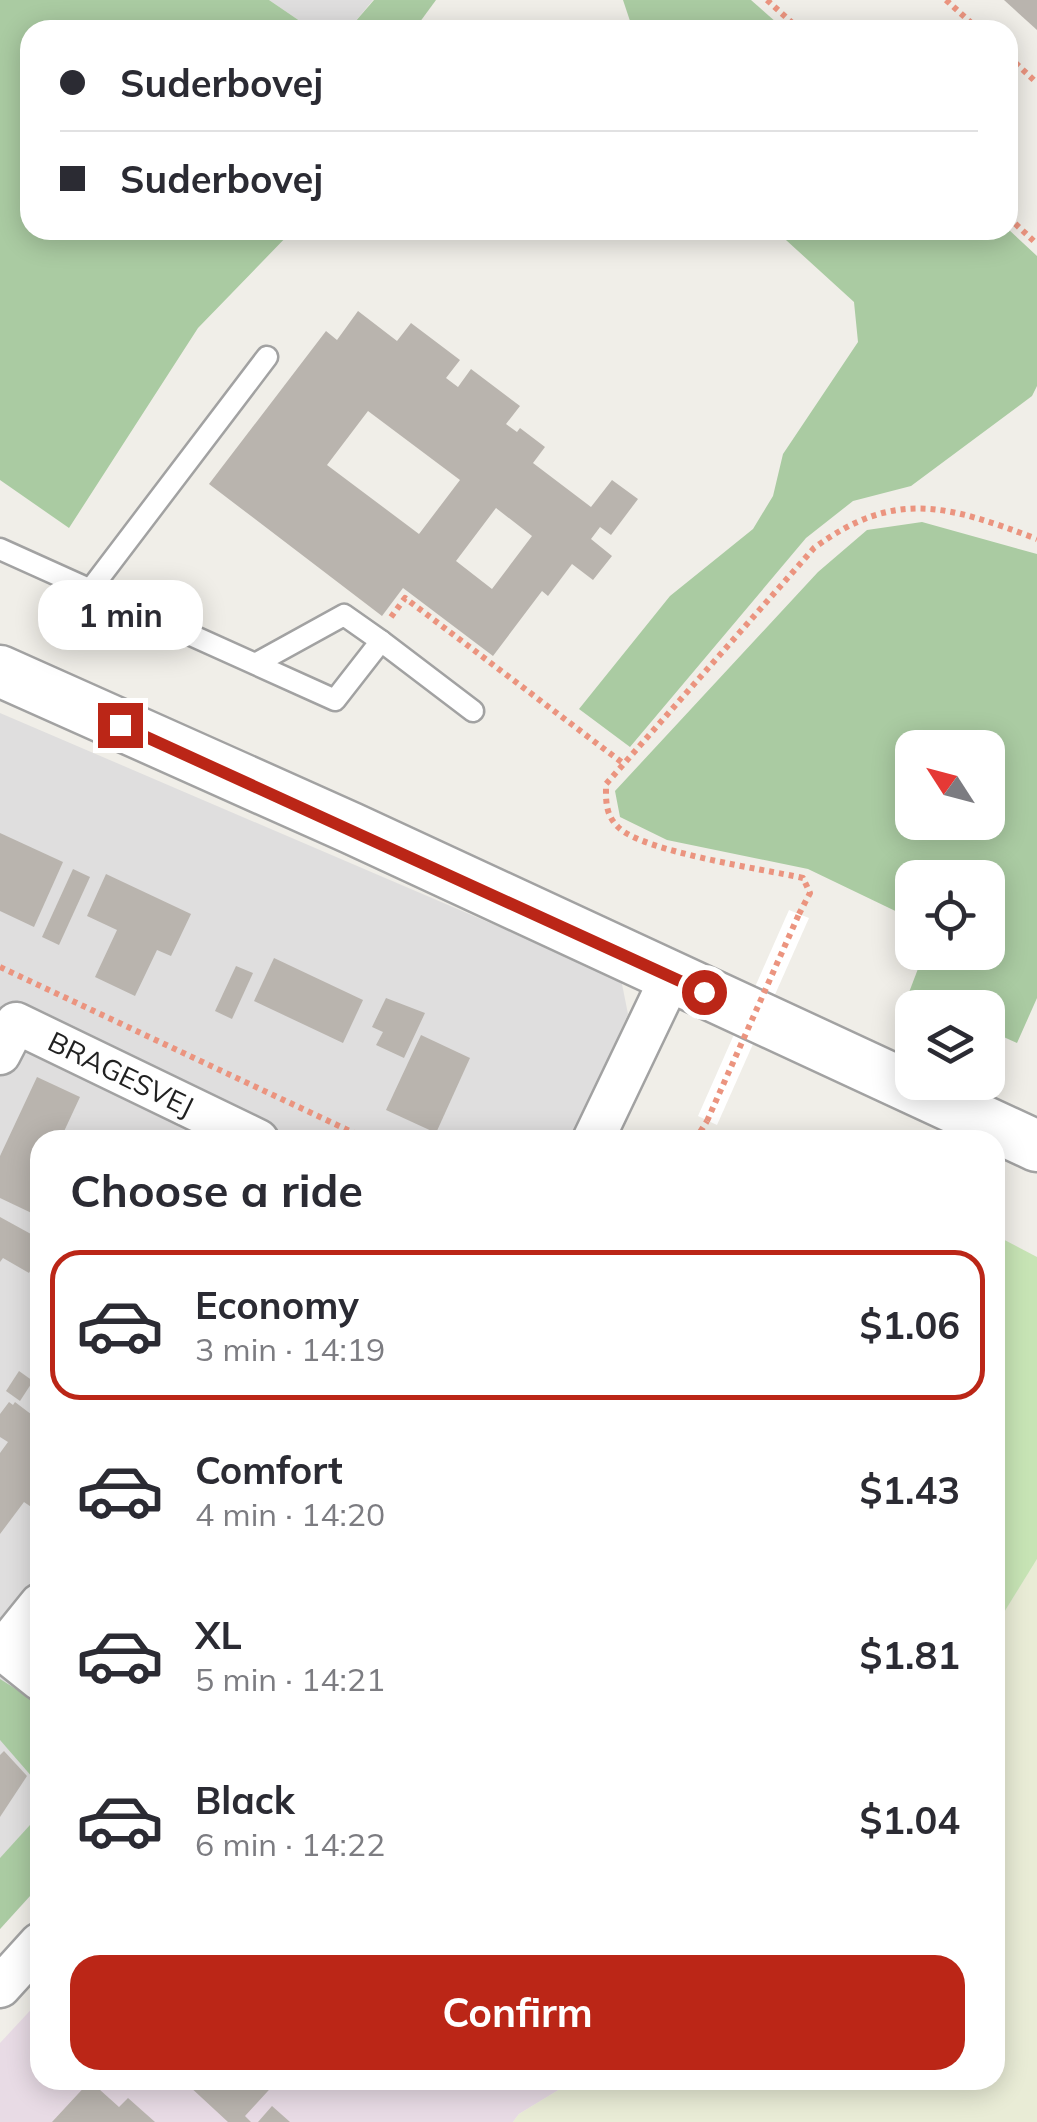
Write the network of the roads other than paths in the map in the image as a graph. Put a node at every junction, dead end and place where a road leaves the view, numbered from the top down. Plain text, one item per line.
1 (267, 357) dead end
2 (0, 549) edge
3 (90, 590) junction
4 (380, 642) junction
5 (255, 664) junction
6 (0, 672) edge
7 (473, 711) dead end
8 (671, 977) junction
9 (0, 1054) edge
10 (237, 1130) edge
11 (598, 1130) edge
12 (1002, 1130) edge
13 (1005, 1131) edge
14 (1037, 1146) edge
15 (30, 1616) edge
16 (2, 1649) edge
17 (30, 1672) edge
18 (30, 1954) edge
19 (0, 1987) edge

1 - 3 lane
2 - 3 lane
3 - 5 lane
4 - 5 lane
4 - 5 lane
4 - 7 lane
6 - 8 street
8 - 11 street
8 - 12 street
9 - 10 street, BRAGESVEJ
13 - 14 street
15 - 16 street
16 - 17 street
18 - 19 street

